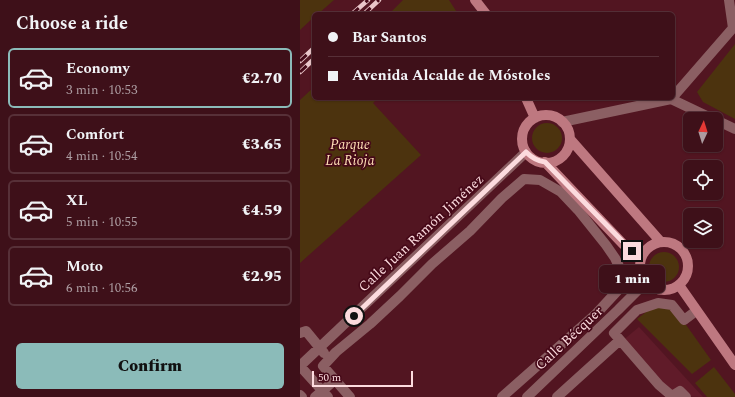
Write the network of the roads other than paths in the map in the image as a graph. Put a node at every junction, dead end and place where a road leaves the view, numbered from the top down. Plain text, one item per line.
1 (475, 0) edge
2 (729, 0) edge
3 (484, 12) edge
4 (734, 28) edge
5 (675, 95) edge
6 (527, 100) edge
7 (663, 100) edge
8 (675, 100) edge
9 (699, 112) edge
10 (535, 118) junction
11 (562, 122) junction
12 (723, 124) edge
13 (735, 129) edge
14 (570, 139) junction
15 (526, 152) junction
16 (545, 162) junction
17 (660, 241) junction
18 (640, 259) junction
19 (646, 282) junction
20 (679, 286) junction
21 (696, 311) junction
22 (596, 314) junction
23 (605, 323) junction
24 (300, 333) edge
25 (617, 336) junction
26 (320, 348) junction
27 (329, 359) junction
28 (735, 365) edge
29 (300, 366) edge
30 (335, 380) junction
31 (300, 395) edge
32 (322, 395) edge
33 (302, 397) edge
34 (350, 397) edge
35 (502, 397) edge
36 (527, 397) edge
37 (557, 397) edge
38 (686, 397) edge

1 - 3 street
2 - 4 street
4 - 5 street
6 - 10 street
7 - 11 street
8 - 9 street
10 - 11 street
10 - 15 street
11 - 14 street
12 - 13 street
14 - 16 street
14 - 17 street
15 - 16 street
15 - 26 street, Calle Juan Ramón Jiménez
16 - 18 street
17 - 18 street
17 - 20 street
18 - 19 street
19 - 20 street
19 - 23 street, Calle Bécquer
20 - 21 street
21 - 25 street
21 - 28 street
22 - 23 street
22 - 27 street
22 - 35 street
23 - 25 street
23 - 36 street, Calle Bécquer
24 - 26 street
25 - 37 street
25 - 38 street
26 - 27 street
26 - 29 street, Calle Juan Ramón Jiménez
27 - 30 street
29 - 32 street
30 - 32 street
30 - 34 street
31 - 33 street

